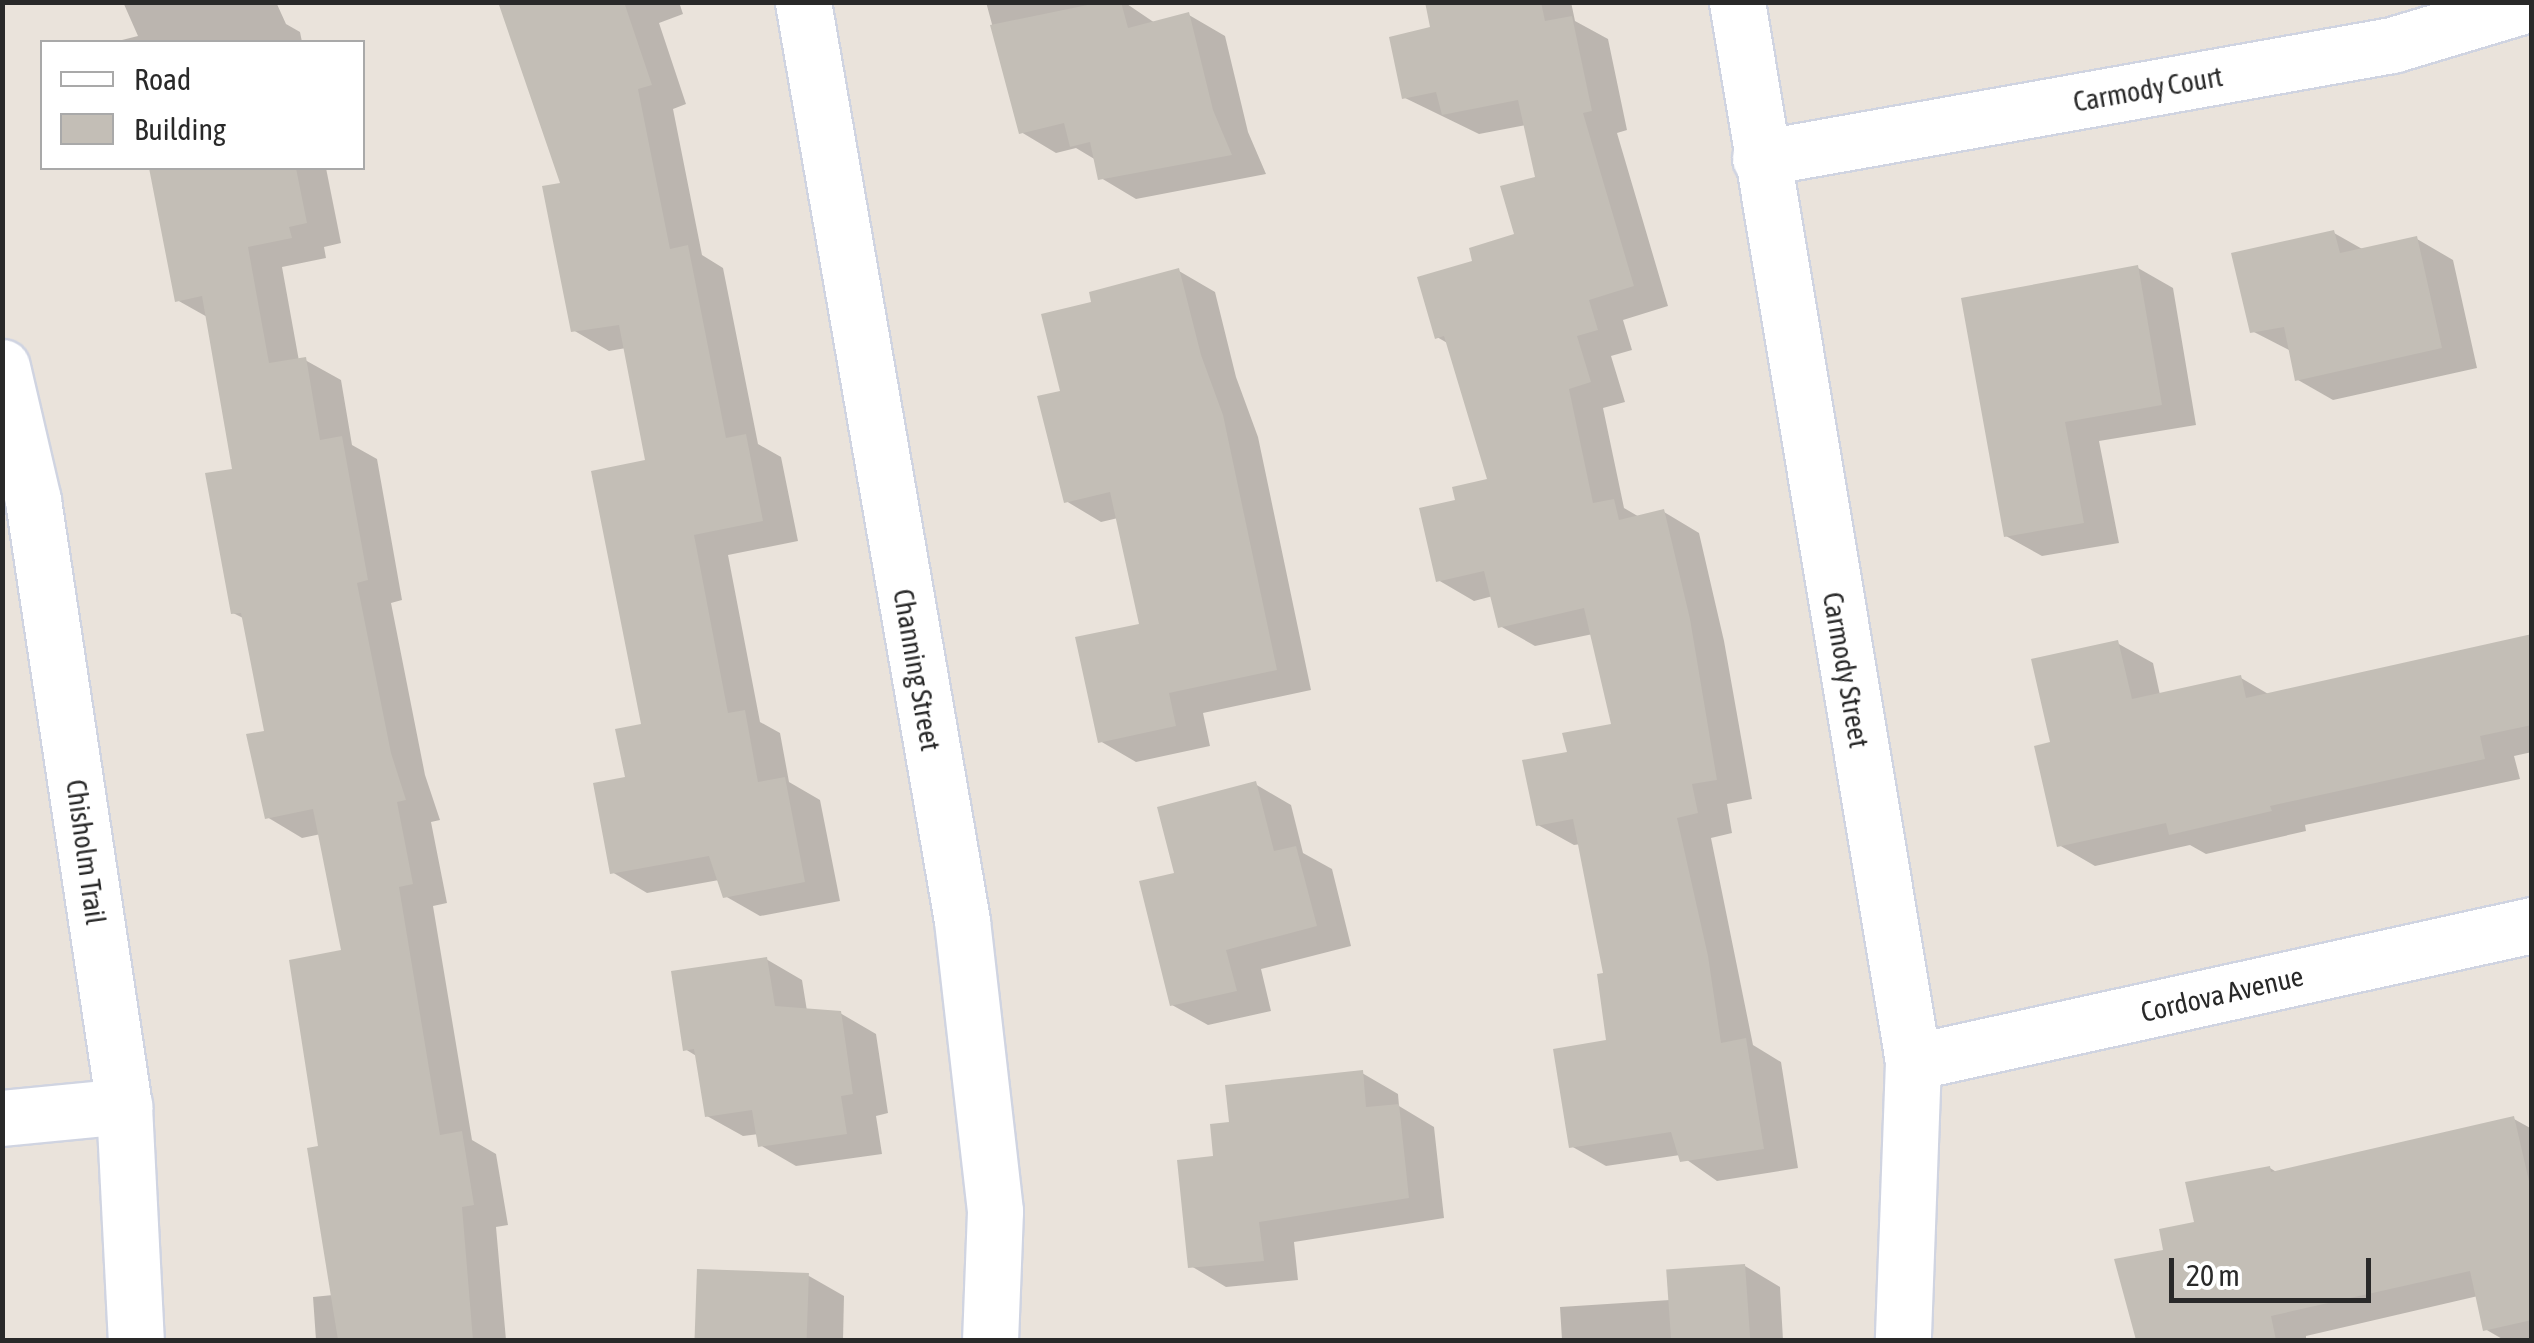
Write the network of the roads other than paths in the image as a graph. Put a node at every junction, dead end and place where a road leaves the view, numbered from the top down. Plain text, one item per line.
1 (803, 2) edge
2 (1737, 2) edge
3 (2532, 3) edge
4 (1760, 158) junction
5 (2, 368) edge
6 (2532, 925) edge
7 (1913, 1062) junction
8 (124, 1106) junction
9 (2, 1118) edge
10 (136, 1340) edge
11 (990, 1340) edge
12 (1903, 1340) edge

1 - 11 street, Channing Street
2 - 4 street, Carmody Street
3 - 4 street, Carmody Court
4 - 7 street, Carmody Street
5 - 8 street, Chisholm Trail
6 - 7 street, Cordova Avenue
7 - 12 street, Carmody Street
8 - 9 street
8 - 10 street, Chisholm Trail

